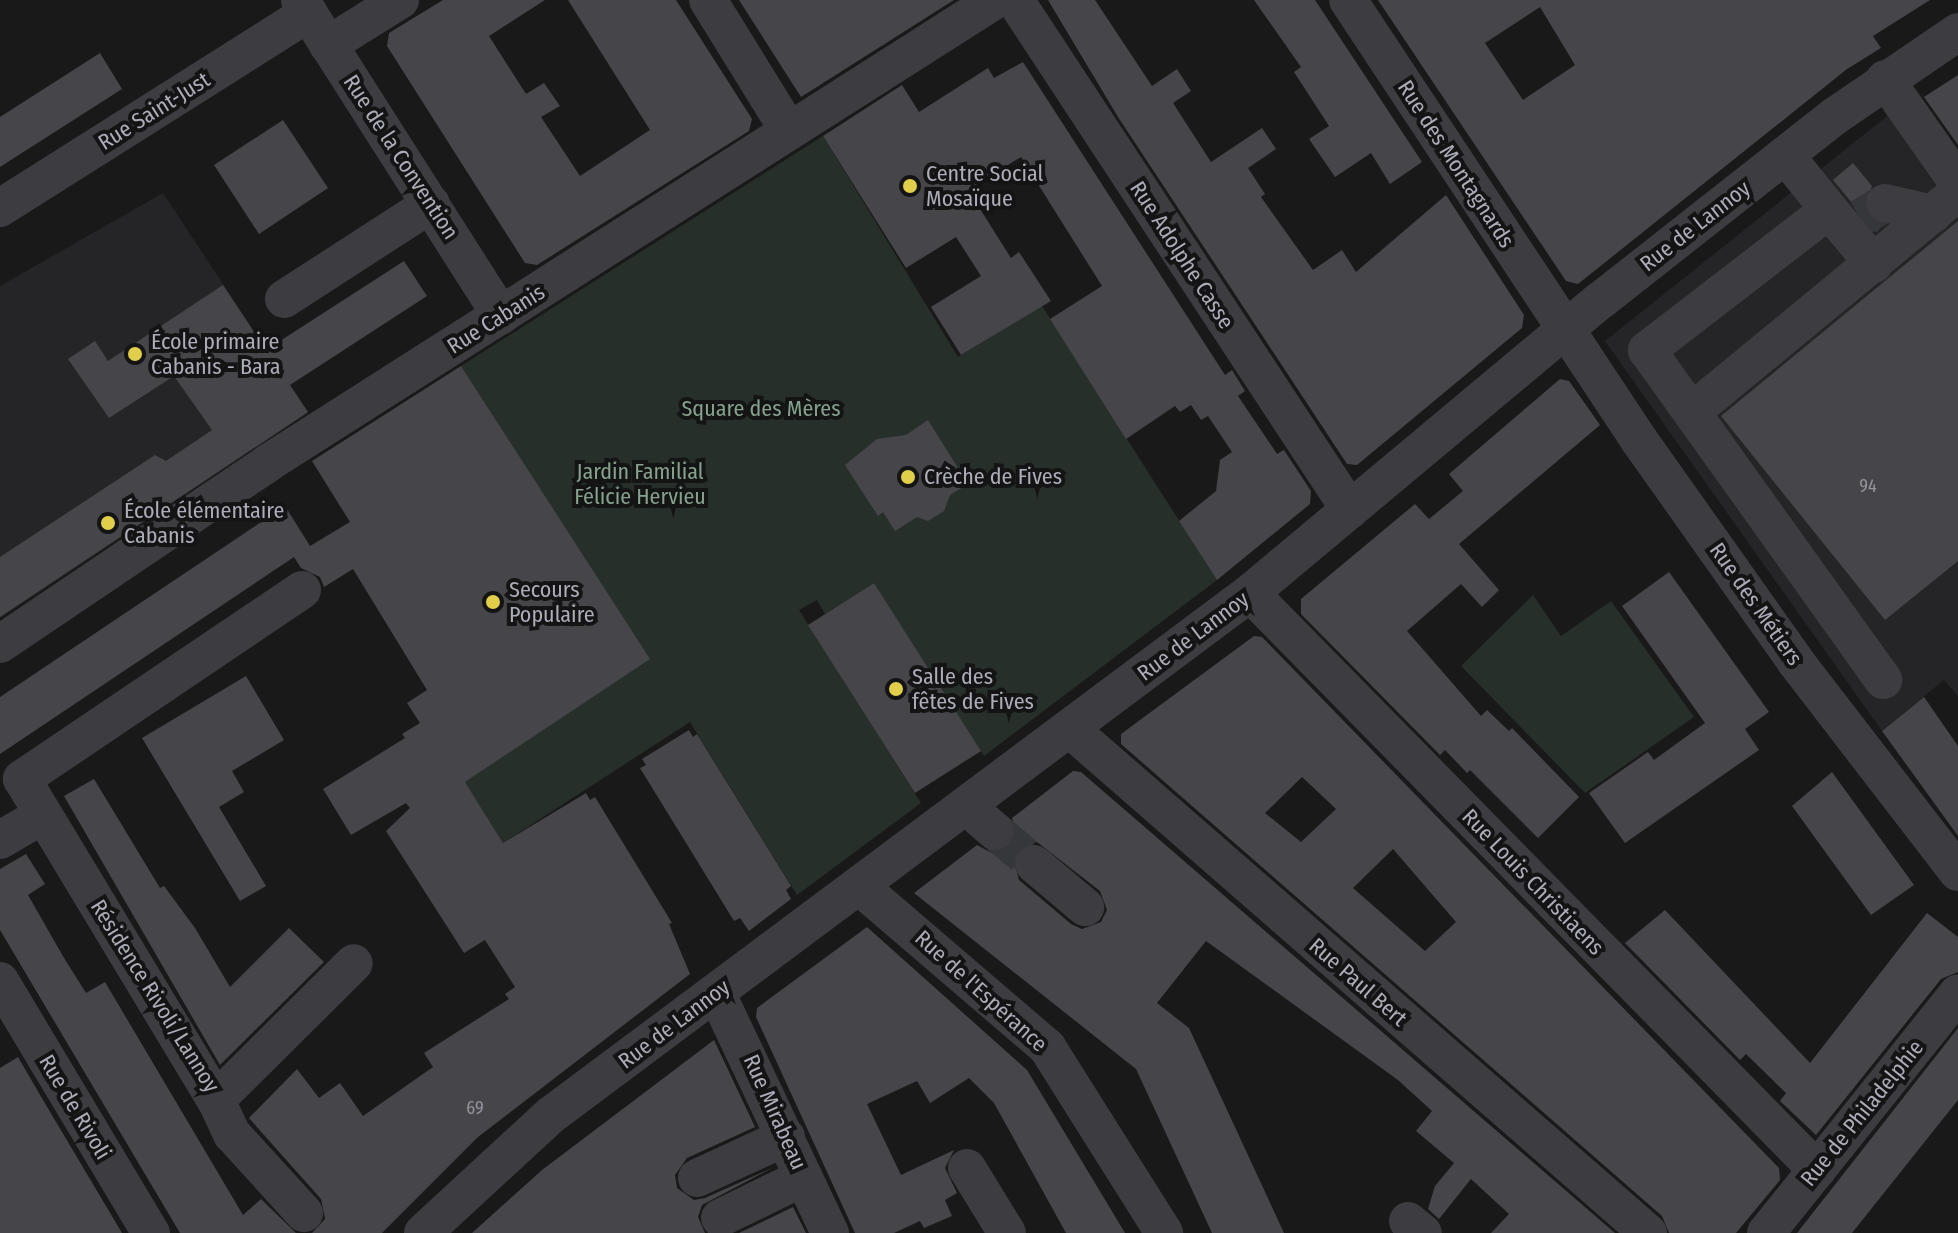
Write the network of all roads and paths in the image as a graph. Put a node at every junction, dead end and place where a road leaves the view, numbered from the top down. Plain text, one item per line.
1 (400, 0) edge
2 (708, 0) edge
3 (995, 0) edge
4 (1015, 0) edge
5 (1348, 0) edge
6 (304, 6) edge
7 (1958, 32) edge
8 (328, 45) junction
9 (1885, 79) junction
10 (789, 131) junction
11 (1785, 155) junction
12 (1958, 183) edge
13 (1946, 203) edge
14 (431, 204) junction
15 (0, 208) edge
16 (1855, 214) junction
17 (1874, 264) junction
18 (284, 299) dead end
19 (501, 315) junction
20 (1565, 329) junction
21 (1694, 410) junction
22 (1350, 510) junction
23 (302, 590) dead end
24 (1250, 593) junction
25 (0, 644) edge
26 (1883, 680) dead end
27 (1070, 729) junction
28 (966, 806) junction
29 (43, 815) junction
30 (995, 831) tunnel mouth
31 (0, 840) edge
32 (1034, 864) tunnel mouth
33 (1958, 872) edge
34 (859, 886) junction
35 (1085, 907) dead end
36 (354, 963) dead end
37 (0, 981) edge
38 (716, 992) junction
39 (1958, 993) edge
40 (216, 1100) junction
41 (786, 1137) junction
42 (967, 1168) dead end
43 (1817, 1170) junction
44 (804, 1177) junction
45 (697, 1178) dead end
46 (304, 1213) dead end
47 (720, 1218) dead end
48 (439, 1227) edge
49 (151, 1233) edge
50 (830, 1233) edge
51 (1007, 1233) edge
52 (1164, 1233) edge
53 (1648, 1233) edge
54 (1766, 1233) edge

1 - 8 street
2 - 10 street
3 - 10 street, Rue Cabanis
4 - 22 street, Rue Adolphe Casse
5 - 20 street, Rue des Montagnards
6 - 8 street, Rue de la Convention
6 - 15 street, Rue Saint-Just
7 - 9 street, Rue de Lannoy
8 - 14 street, Rue de la Convention
9 - 11 street, Rue de Lannoy
9 - 12 street
10 - 19 street, Rue Cabanis
11 - 16 street
11 - 20 street, Rue de Lannoy
13 - 16 street
13 - 17 street
14 - 18 street
14 - 19 street, Rue de la Convention
16 - 17 street
16 - 21 street
17 - 21 street
19 - 25 street, Rue Cabanis
20 - 22 street, Rue de Lannoy
20 - 33 street, Rue des Métiers
21 - 26 street
22 - 24 street, Rue de Lannoy
23 - 29 street, Résidence Rivoli/Lannoy
24 - 27 street, Rue de Lannoy
24 - 43 street, Rue Louis Christiaens
27 - 28 street, Rue de Lannoy
27 - 53 street, Rue Paul Bert
28 - 30 street
28 - 34 street, Rue de Lannoy
29 - 31 street
29 - 40 street, Résidence Rivoli/Lannoy
32 - 35 street
34 - 38 street, Rue de Lannoy
34 - 52 street, Rue de l'Espérance
36 - 40 street, Résidence Rivoli/Lannoy
37 - 49 street, Rue de Rivoli
38 - 41 street, Rue Mirabeau
38 - 48 street, Rue de Lannoy
39 - 43 street, Rue de Philadelphie
40 - 46 street
41 - 44 street, Rue Mirabeau
41 - 45 street
42 - 51 street
43 - 54 street, Rue de Philadelphie
44 - 47 street
44 - 50 street, Rue Mirabeau

